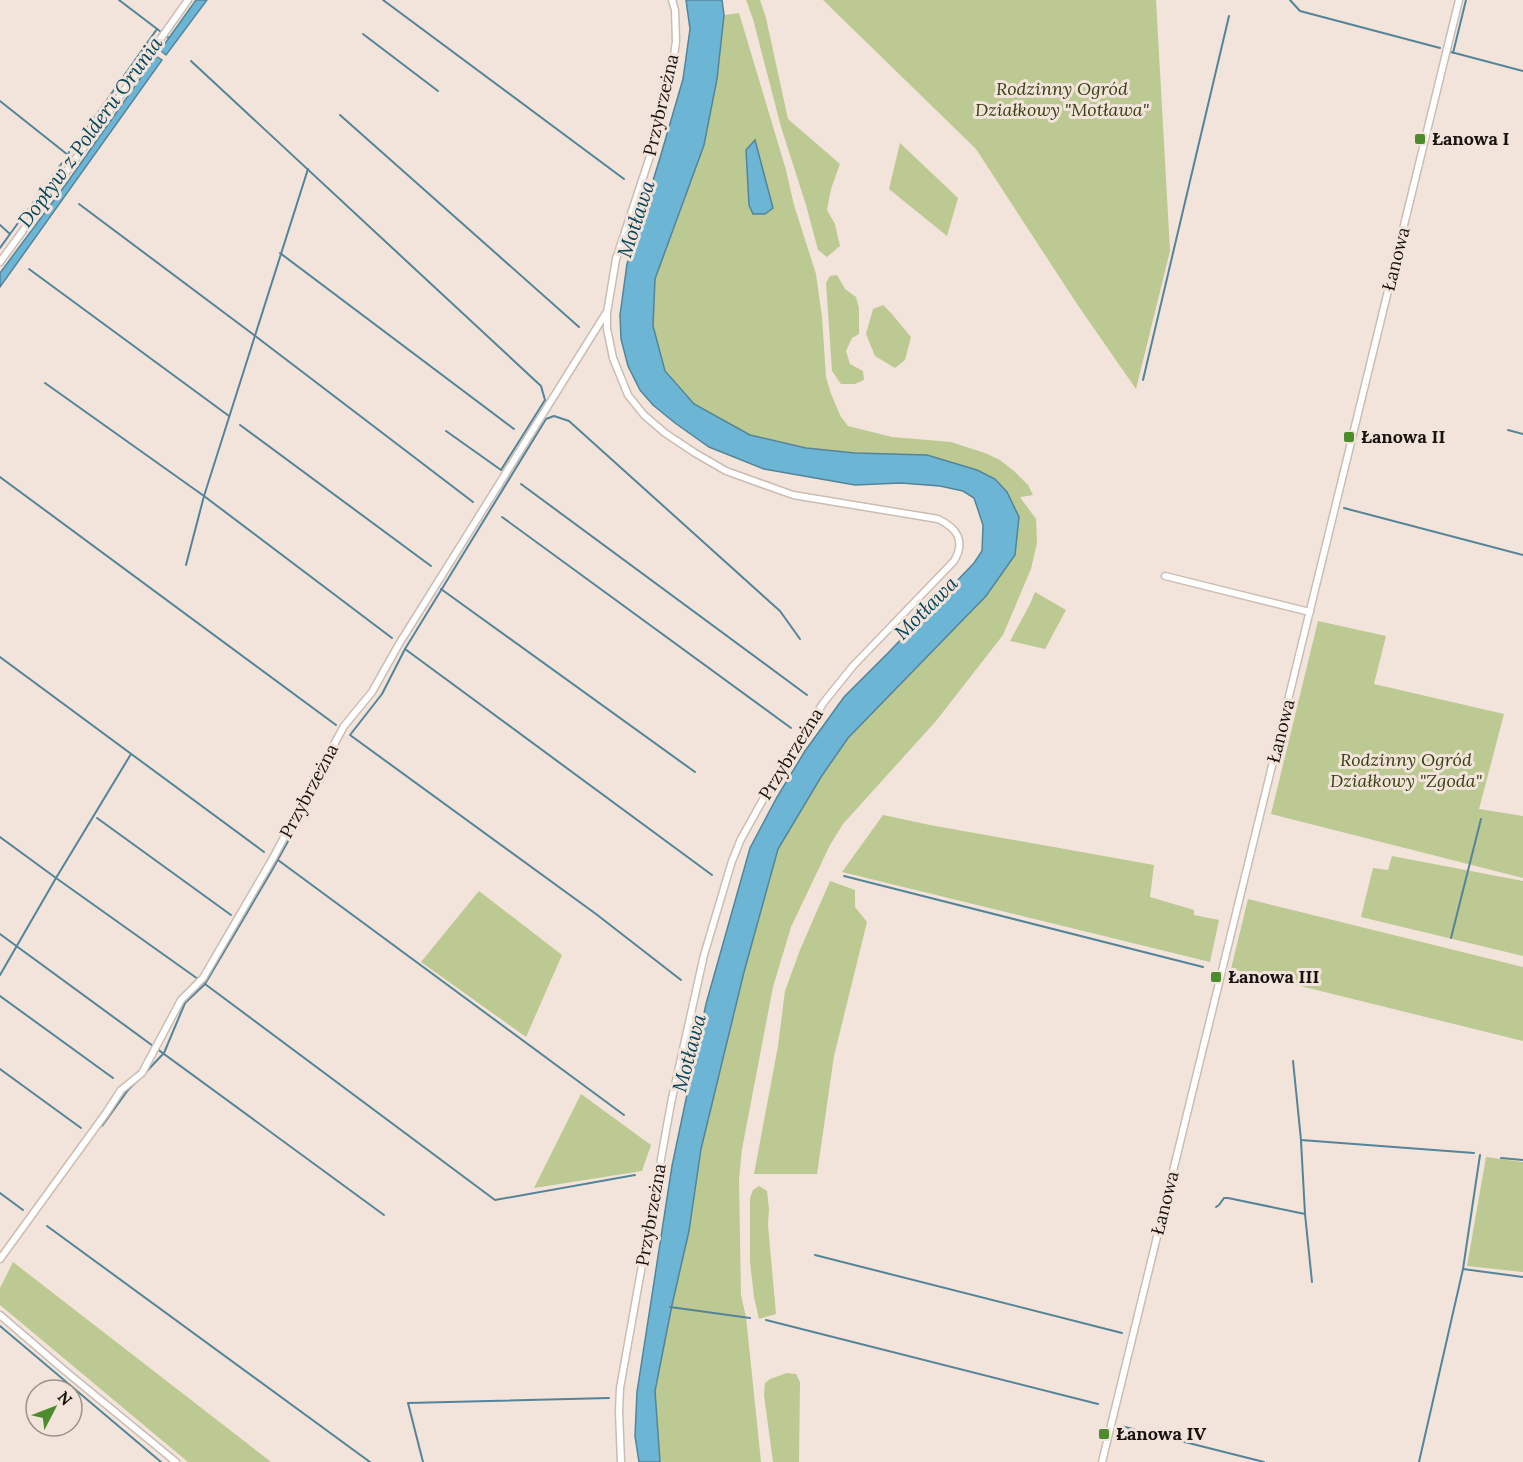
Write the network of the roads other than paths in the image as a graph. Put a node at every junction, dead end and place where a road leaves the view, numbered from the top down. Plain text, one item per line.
1 (188, 0) edge
2 (672, 0) edge
3 (1459, 0) edge
4 (0, 262) edge
5 (607, 313) junction
6 (1166, 576) dead end
7 (1310, 612) junction
8 (0, 1259) edge
9 (0, 1315) edge
10 (176, 1462) edge
11 (621, 1462) edge
12 (1102, 1462) edge

1 - 4 street
2 - 5 street, Przybrzeżna
3 - 7 street, Łanowa
5 - 8 street, Przybrzeżna
5 - 11 street, Przybrzeżna
6 - 7 street
7 - 12 street, Łanowa
9 - 10 street

